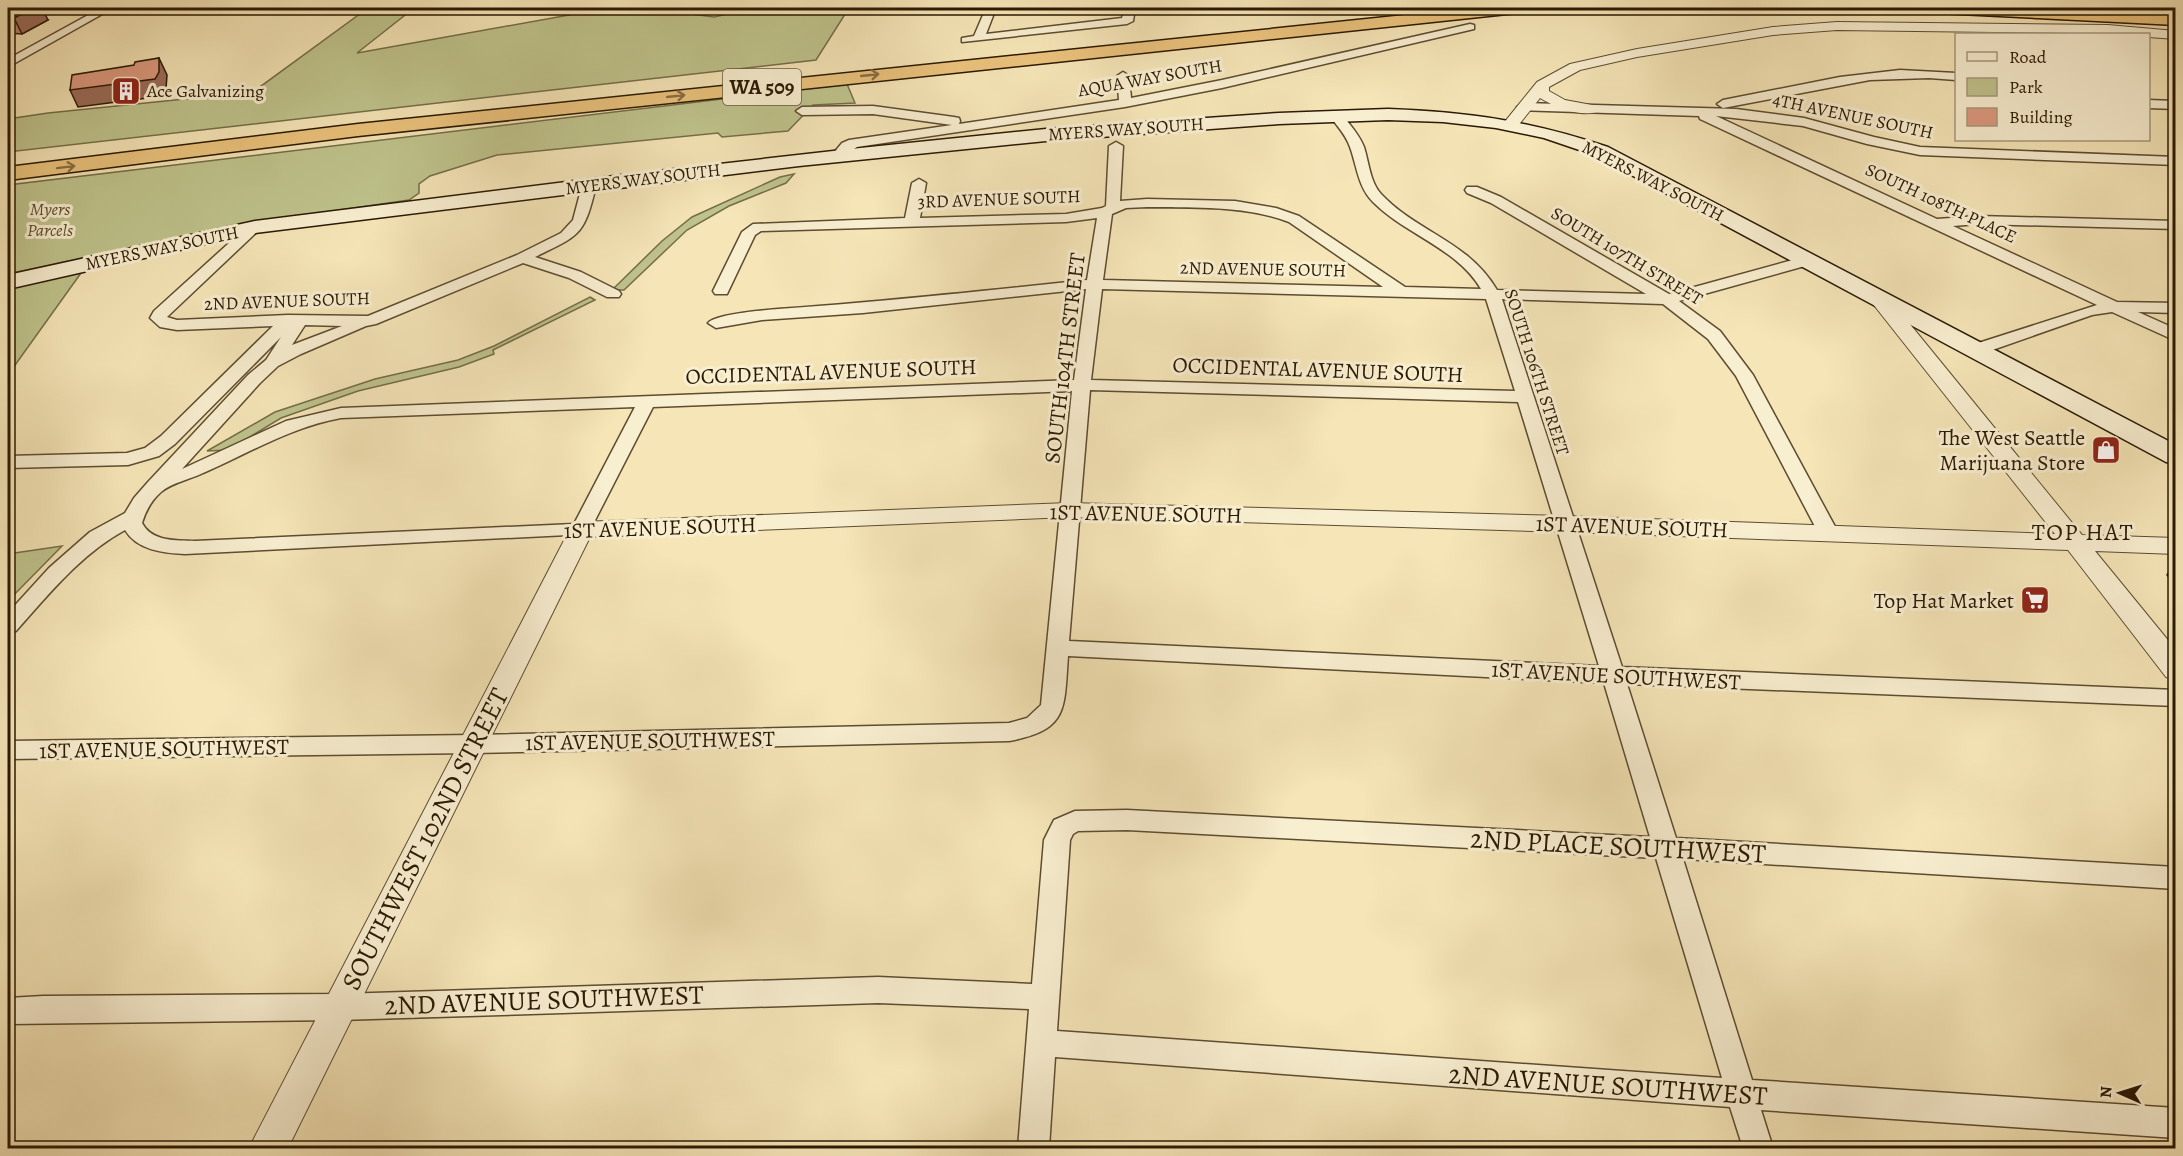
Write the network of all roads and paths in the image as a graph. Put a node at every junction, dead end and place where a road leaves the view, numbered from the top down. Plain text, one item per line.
1 (108, 8) edge
2 (991, 8) edge
3 (1130, 8) edge
4 (1393, 8) edge
5 (1517, 8) edge
6 (1939, 8) edge
7 (2175, 20) edge
8 (1470, 27) dead end
9 (2085, 32) edge
10 (2115, 33) edge
11 (2150, 34) edge
12 (2175, 35) edge
13 (979, 38) junction
14 (966, 40) dead end
15 (8, 64) edge
16 (1123, 76) dead end
17 (1955, 77) edge
18 (1542, 86) junction
19 (1125, 103) junction
20 (2150, 104) edge
21 (2175, 105) edge
22 (1592, 109) junction
23 (802, 111) dead end
24 (1687, 111) junction
25 (1518, 113) junction
26 (1336, 116) junction
27 (976, 124) junction
28 (1116, 146) dead end
29 (839, 155) junction
30 (8, 158) edge
31 (2175, 161) edge
32 (8, 174) edge
33 (919, 183) dead end
34 (589, 186) junction
35 (1472, 190) dead end
36 (1109, 210) junction
37 (912, 222) junction
38 (1937, 223) junction
39 (2175, 225) edge
40 (255, 227) junction
41 (522, 258) junction
42 (1807, 261) junction
43 (8, 282) edge
44 (1094, 284) junction
45 (721, 291) dead end
46 (1401, 292) junction
47 (613, 294) dead end
48 (1492, 294) junction
49 (1666, 299) junction
50 (1880, 300) junction
51 (2114, 307) junction
52 (2175, 308) edge
53 (294, 320) junction
54 (370, 321) junction
55 (716, 323) dead end
56 (2175, 336) edge
57 (1951, 338) junction
58 (1975, 350) junction
59 (272, 363) junction
60 (1944, 376) junction
61 (1083, 385) junction
62 (1524, 397) junction
63 (647, 400) junction
64 (2175, 456) edge
65 (8, 462) edge
66 (155, 486) junction
67 (1070, 510) junction
68 (133, 517) junction
69 (1567, 524) junction
70 (580, 530) junction
71 (1830, 534) junction
72 (2073, 543) junction
73 (2175, 546) edge
74 (8, 627) edge
75 (1057, 648) junction
76 (2175, 670) edge
77 (1614, 675) junction
78 (2175, 698) edge
79 (1038, 723) joint
80 (474, 744) junction
81 (8, 750) edge
82 (1666, 848) junction
83 (2175, 878) edge
84 (1044, 997) junction
85 (340, 1007) junction
86 (8, 1011) edge
87 (1041, 1043) junction
88 (1742, 1095) junction
89 (2175, 1123) edge
90 (268, 1149) edge
91 (1033, 1149) edge
92 (1758, 1149) edge

1 - 15 street
2 - 13 street
3 - 13 street
4 - 30 highway, WA 509
32 -> 5 highway, WA 509
6 - 7 highway
8 - 19 street, AQUA WAY SOUTH
9 - 10 street
9 - 18 street
11 - 12 street
13 - 14 street
16 - 19 street
17 - 24 street
18 - 22 street
18 - 25 street
19 - 27 street, AQUA WAY SOUTH
20 - 21 street
22 - 24 street, 4TH AVENUE SOUTH
22 - 25 street, 4TH AVENUE SOUTH
23 - 27 street
24 - 31 street, 4TH AVENUE SOUTH
24 - 38 street, SOUTH 108TH PLACE
25 - 26 main road, MYERS WAY SOUTH
25 - 42 main road, MYERS WAY SOUTH
26 - 29 main road, MYERS WAY SOUTH
26 - 48 street, SOUTH 106TH STREET
27 - 29 street, AQUA WAY SOUTH
28 - 36 street, SOUTH 104TH STREET
29 - 34 main road, MYERS WAY SOUTH
33 - 37 street
34 - 40 main road, MYERS WAY SOUTH
34 - 41 street, 2ND AVENUE SOUTH
35 - 49 street, SOUTH 107TH STREET
36 - 37 street, 3RD AVENUE SOUTH
36 - 44 street, SOUTH 104TH STREET
36 - 46 street, 3RD AVENUE SOUTH
37 - 45 street, 3RD AVENUE SOUTH
38 - 39 street
38 - 51 street, SOUTH 108TH PLACE
40 - 43 main road, MYERS WAY SOUTH
40 - 53 street, 2ND AVENUE SOUTH
41 - 47 street
41 - 54 street, 2ND AVENUE SOUTH
42 - 49 street, 2ND AVENUE SOUTH
42 - 50 main road, MYERS WAY SOUTH
44 - 46 street, 2ND AVENUE SOUTH
44 - 55 street, 2ND AVENUE SOUTH
44 - 61 street, SOUTH 104TH STREET
46 - 48 street, 2ND AVENUE SOUTH
48 - 49 street, 2ND AVENUE SOUTH
48 - 62 street, SOUTH 106TH STREET
49 - 71 street, SOUTH 107TH STREET
50 - 57 main road, MYERS WAY SOUTH
50 - 60 street
51 - 52 street
51 - 56 street, SOUTH 108TH PLACE
51 - 58 street
53 - 54 street, 2ND AVENUE SOUTH
53 - 59 street
53 - 65 street
54 - 59 street
57 - 58 main road, MYERS WAY SOUTH
57 - 60 street
58 - 64 main road, MYERS WAY SOUTH
59 - 66 street
60 - 72 street
61 - 62 street, OCCIDENTAL AVENUE SOUTH
61 - 63 street, OCCIDENTAL AVENUE SOUTH
61 - 67 street, SOUTH 104TH STREET
62 - 69 street, SOUTH 106TH STREET
63 - 66 street, OCCIDENTAL AVENUE SOUTH
63 - 70 street
66 - 68 street
67 - 69 street, 1ST AVENUE SOUTH
67 - 70 street, 1ST AVENUE SOUTH
67 - 75 street, SOUTH 104TH STREET
68 - 70 street, 1ST AVENUE SOUTH
68 - 74 street
69 - 71 street, 1ST AVENUE SOUTH
69 - 77 street, SOUTH 106TH STREET
70 - 80 street, SOUTHWEST 102ND STREET
71 - 72 street, 1ST AVENUE SOUTH
72 - 73 street, 1ST AVENUE SOUTH
72 - 76 street
75 - 77 street, 1ST AVENUE SOUTHWEST
75 - 79 street, SOUTH 104TH STREET
77 - 78 street, 1ST AVENUE SOUTHWEST
77 - 82 street, SOUTH 106TH STREET
79 - 80 street, 1ST AVENUE SOUTHWEST
80 - 81 street, 1ST AVENUE SOUTHWEST
80 - 85 street, SOUTHWEST 102ND STREET
82 - 83 street, 2ND PLACE SOUTHWEST
82 - 84 street, 2ND PLACE SOUTHWEST
82 - 88 street, SOUTH 106TH STREET
84 - 85 street, 2ND AVENUE SOUTHWEST
84 - 87 street
85 - 86 street, 2ND AVENUE SOUTHWEST
85 - 90 street, SOUTHWEST 102ND STREET
87 - 88 street, 2ND AVENUE SOUTHWEST
87 - 91 street
88 - 89 street, 2ND AVENUE SOUTHWEST
88 - 92 street, SOUTH 106TH STREET

